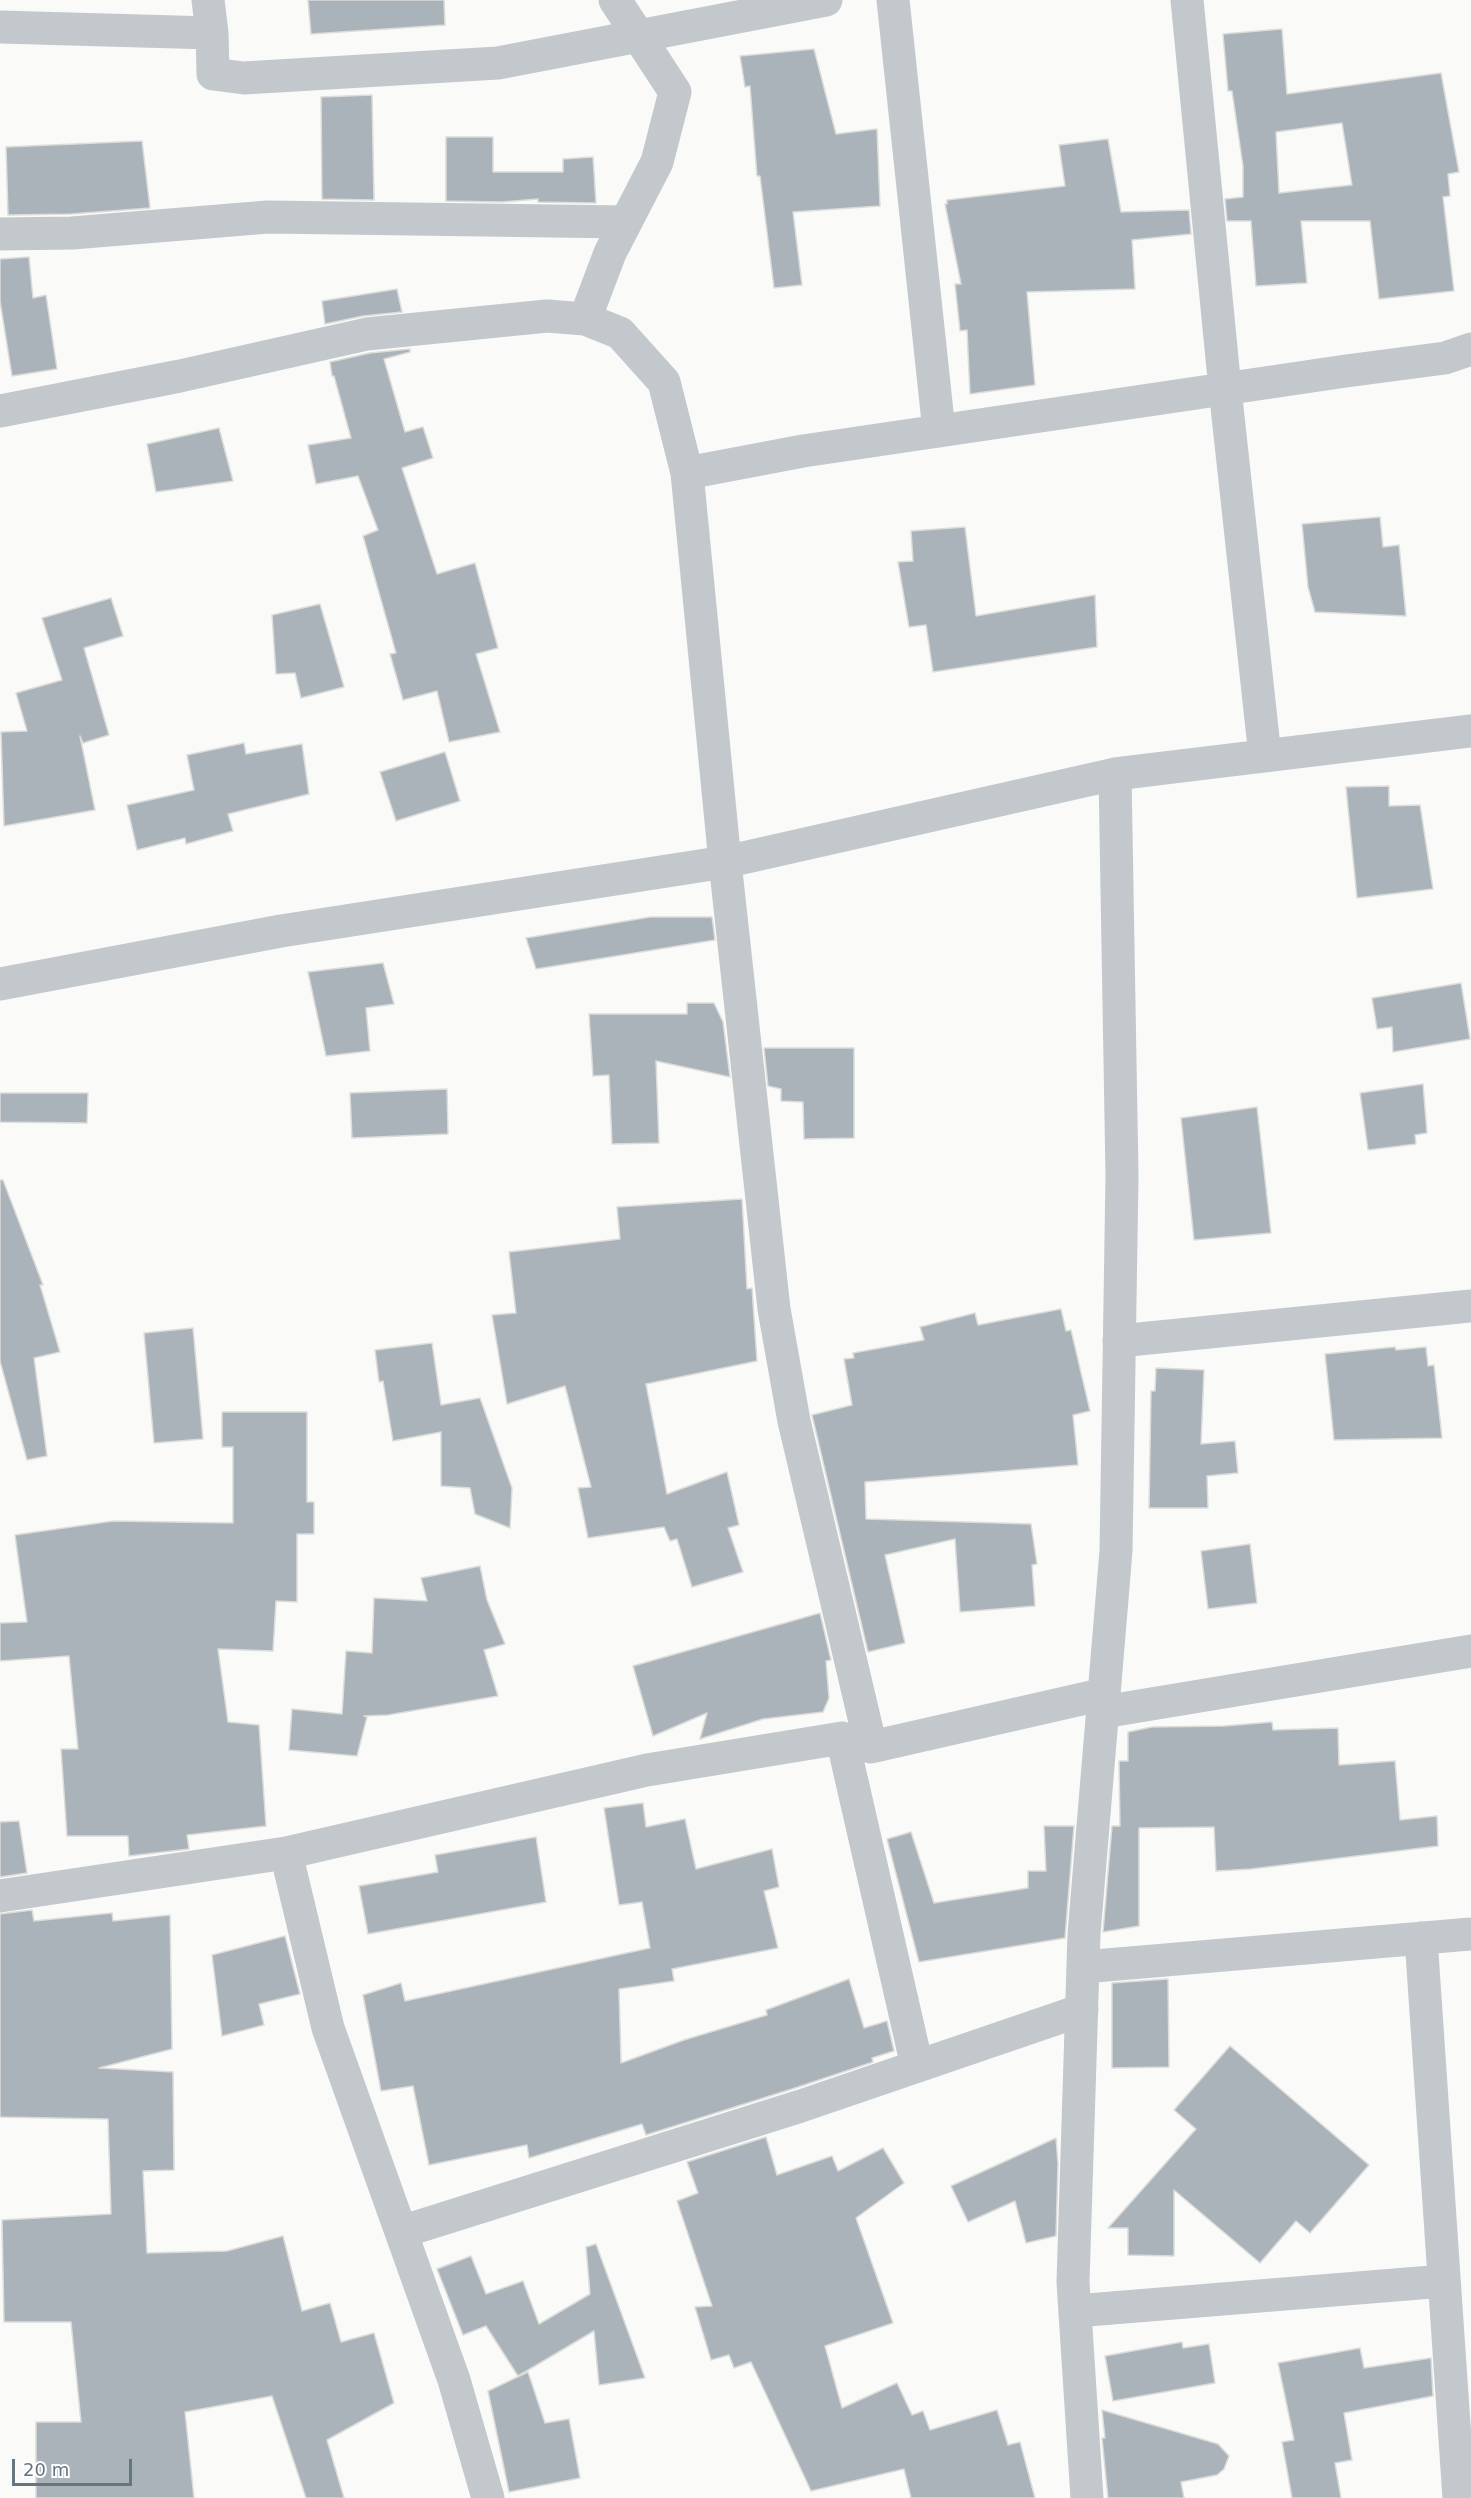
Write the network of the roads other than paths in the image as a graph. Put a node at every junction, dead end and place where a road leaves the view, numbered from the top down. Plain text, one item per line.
1 (208, 0) edge
2 (615, 0) edge
3 (826, 0) edge
4 (892, 0) edge
5 (1187, 0) edge
6 (0, 27) edge
7 (212, 33) junction
8 (638, 36) junction
9 (626, 222) junction
10 (0, 234) edge
11 (585, 319) junction
12 (1471, 349) edge
13 (1225, 389) junction
14 (0, 411) edge
15 (939, 432) junction
16 (687, 472) junction
17 (1471, 731) edge
18 (1265, 756) junction
19 (1115, 774) junction
20 (725, 861) junction
21 (0, 984) edge
22 (1471, 1306) edge
23 (1119, 1341) junction
24 (1471, 1651) edge
25 (1103, 1703) junction
26 (857, 1742) junction
27 (286, 1853) junction
28 (0, 1896) edge
29 (1471, 1934) edge
30 (1421, 1938) junction
31 (1083, 1967) junction
32 (1082, 2010) junction
33 (917, 2066) junction
34 (401, 2232) junction
35 (1444, 2281) junction
36 (1076, 2311) junction
37 (488, 2498) edge
38 (1087, 2498) edge
39 (1459, 2498) edge

1 - 7 street
2 - 8 street
3 - 8 street
4 - 15 street
5 - 13 street
6 - 7 street
7 - 8 street
8 - 9 street
9 - 10 street
9 - 11 street
11 - 14 street
11 - 16 street
12 - 13 street
13 - 15 street
13 - 18 street
15 - 16 street
16 - 20 street
17 - 18 street
18 - 19 street
19 - 20 street
19 - 23 street
20 - 21 street
20 - 26 street
22 - 23 street
23 - 25 street
24 - 25 street
25 - 26 street
25 - 31 street
26 - 27 street
26 - 33 street
27 - 28 street
27 - 34 street
29 - 30 street
30 - 31 street
30 - 35 street
31 - 32 street
32 - 33 street
32 - 36 street
33 - 34 street
34 - 37 street
35 - 36 street
35 - 39 street
36 - 38 street

